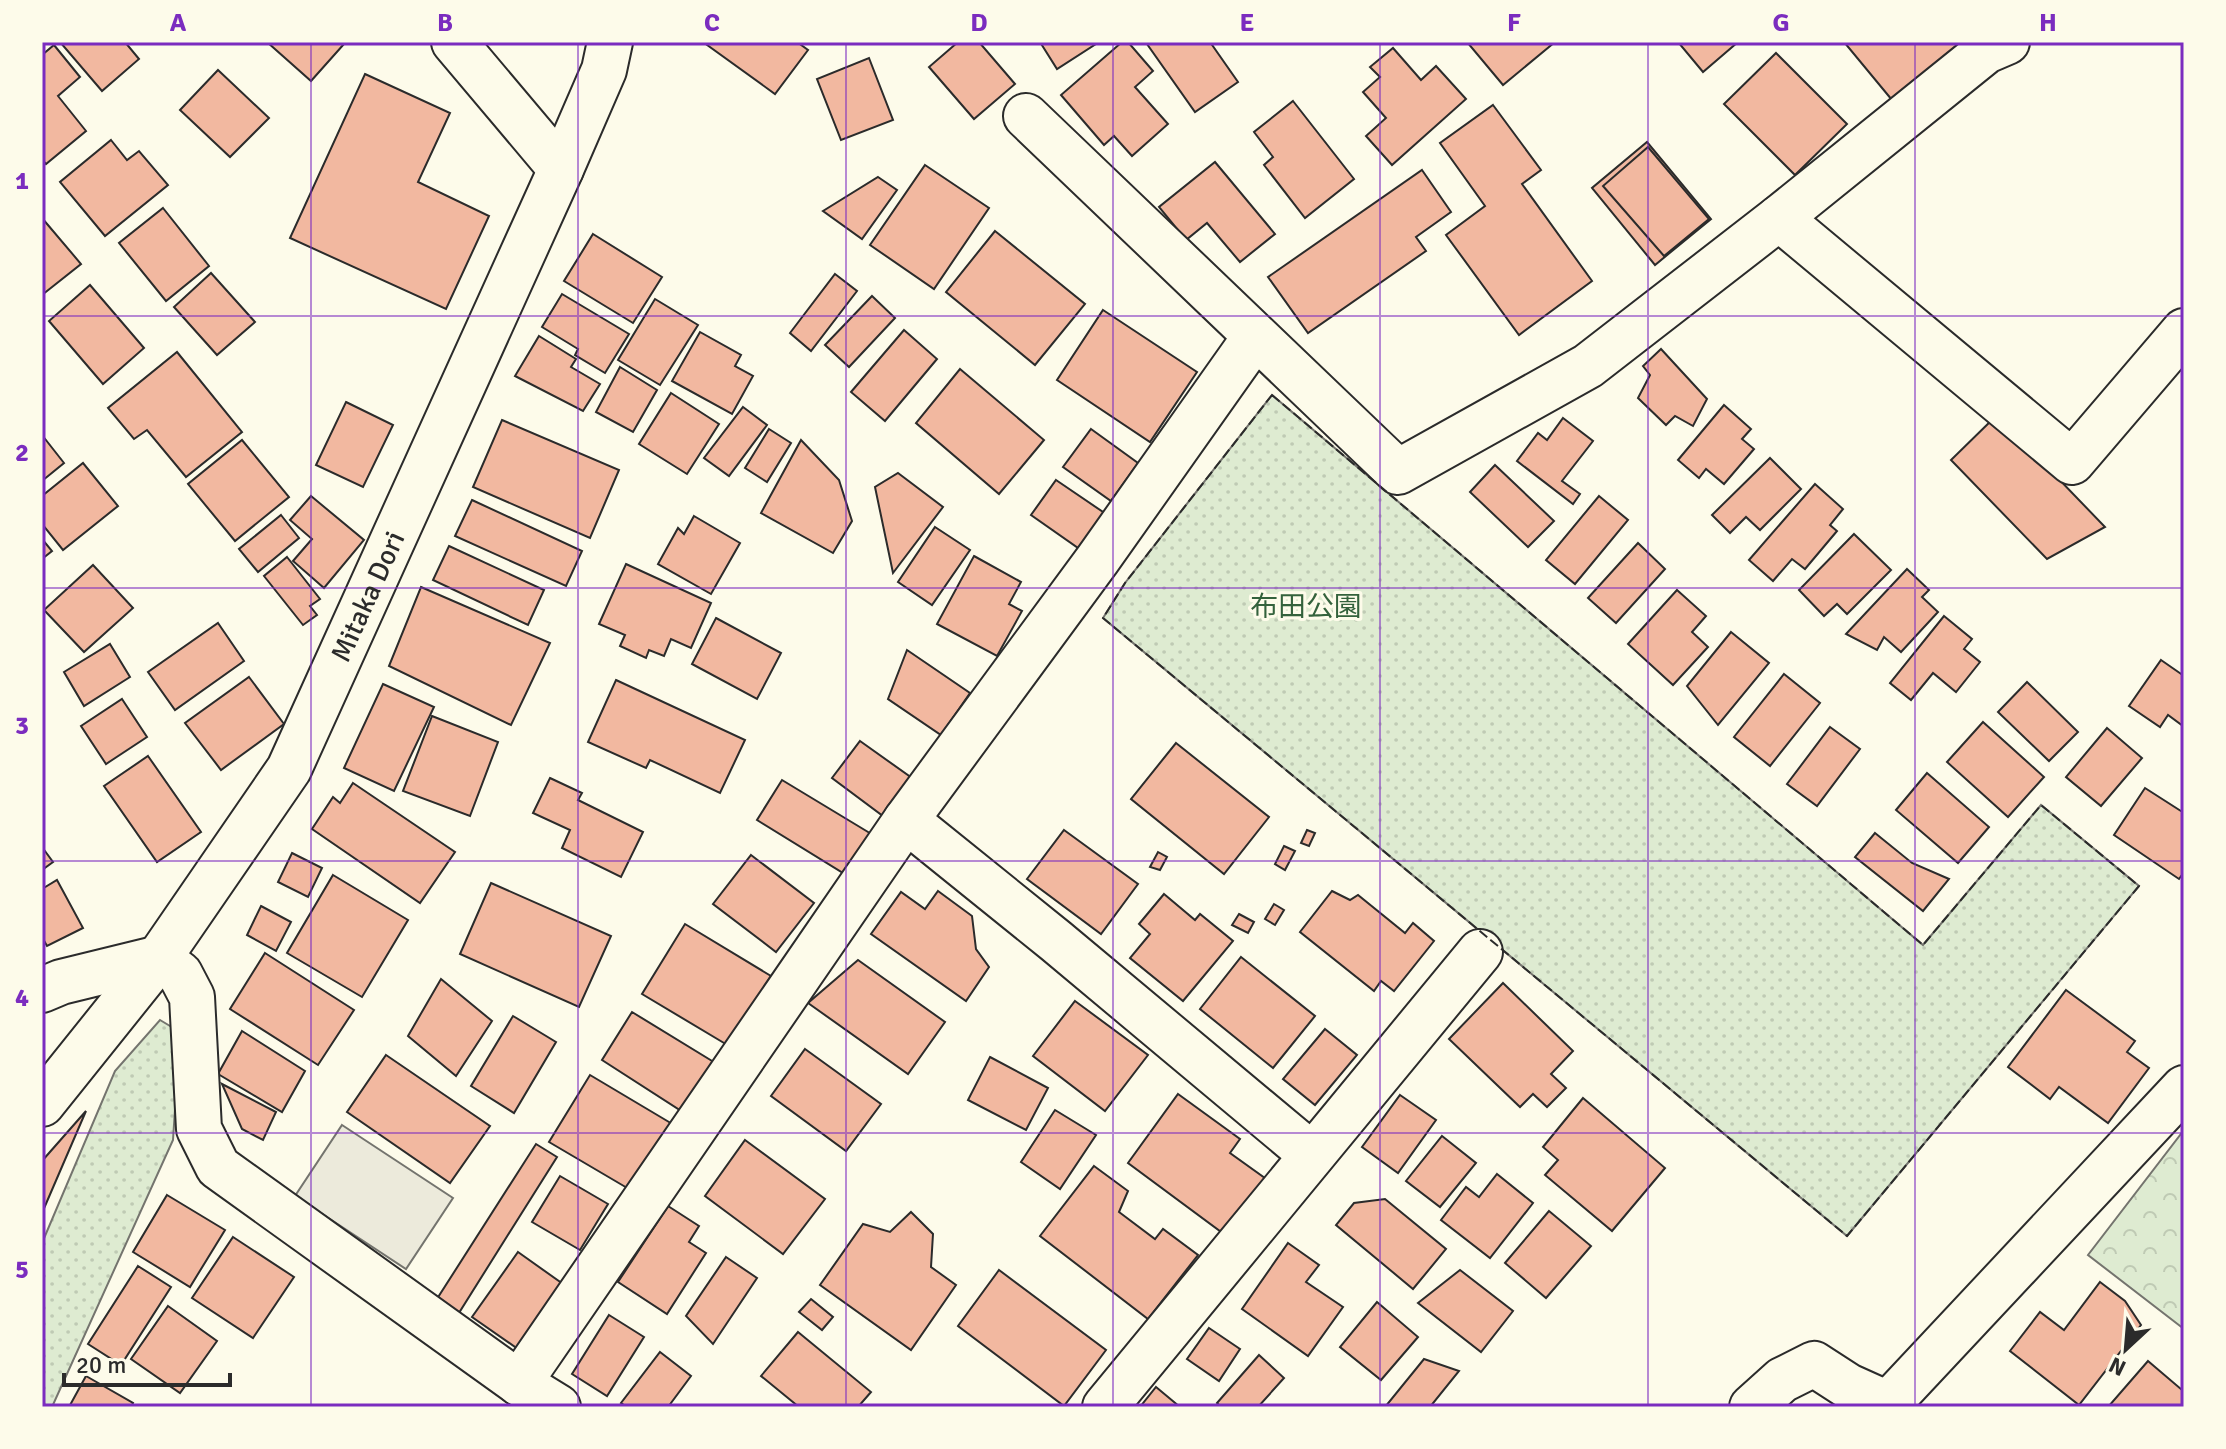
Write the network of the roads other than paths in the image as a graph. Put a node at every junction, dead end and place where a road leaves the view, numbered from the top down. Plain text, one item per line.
1 (454, 42) edge
2 (610, 42) edge
3 (2007, 42) edge
4 (1026, 116) dead end
5 (561, 169) junction
6 (1779, 218) junction
7 (2184, 331) edge
8 (1255, 337) junction
9 (906, 820) junction
10 (1480, 952) dead end
11 (159, 958) junction
12 (42, 990) edge
13 (2184, 1088) edge
14 (42, 1104) edge
15 (1312, 1155) junction
16 (519, 1383) junction
17 (558, 1407) edge
18 (1105, 1407) edge
19 (1752, 1407) edge

1 - 5 street
2 - 5 street, Mitaka Dori
3 - 6 street
4 - 8 street
5 - 11 street, Mitaka Dori
6 - 7 street
6 - 8 street
8 - 9 street
9 - 15 street
9 - 16 street
10 - 15 street
11 - 12 street
11 - 14 street, Mitaka Dori
11 - 16 street
13 - 19 street
15 - 18 street
16 - 17 street

